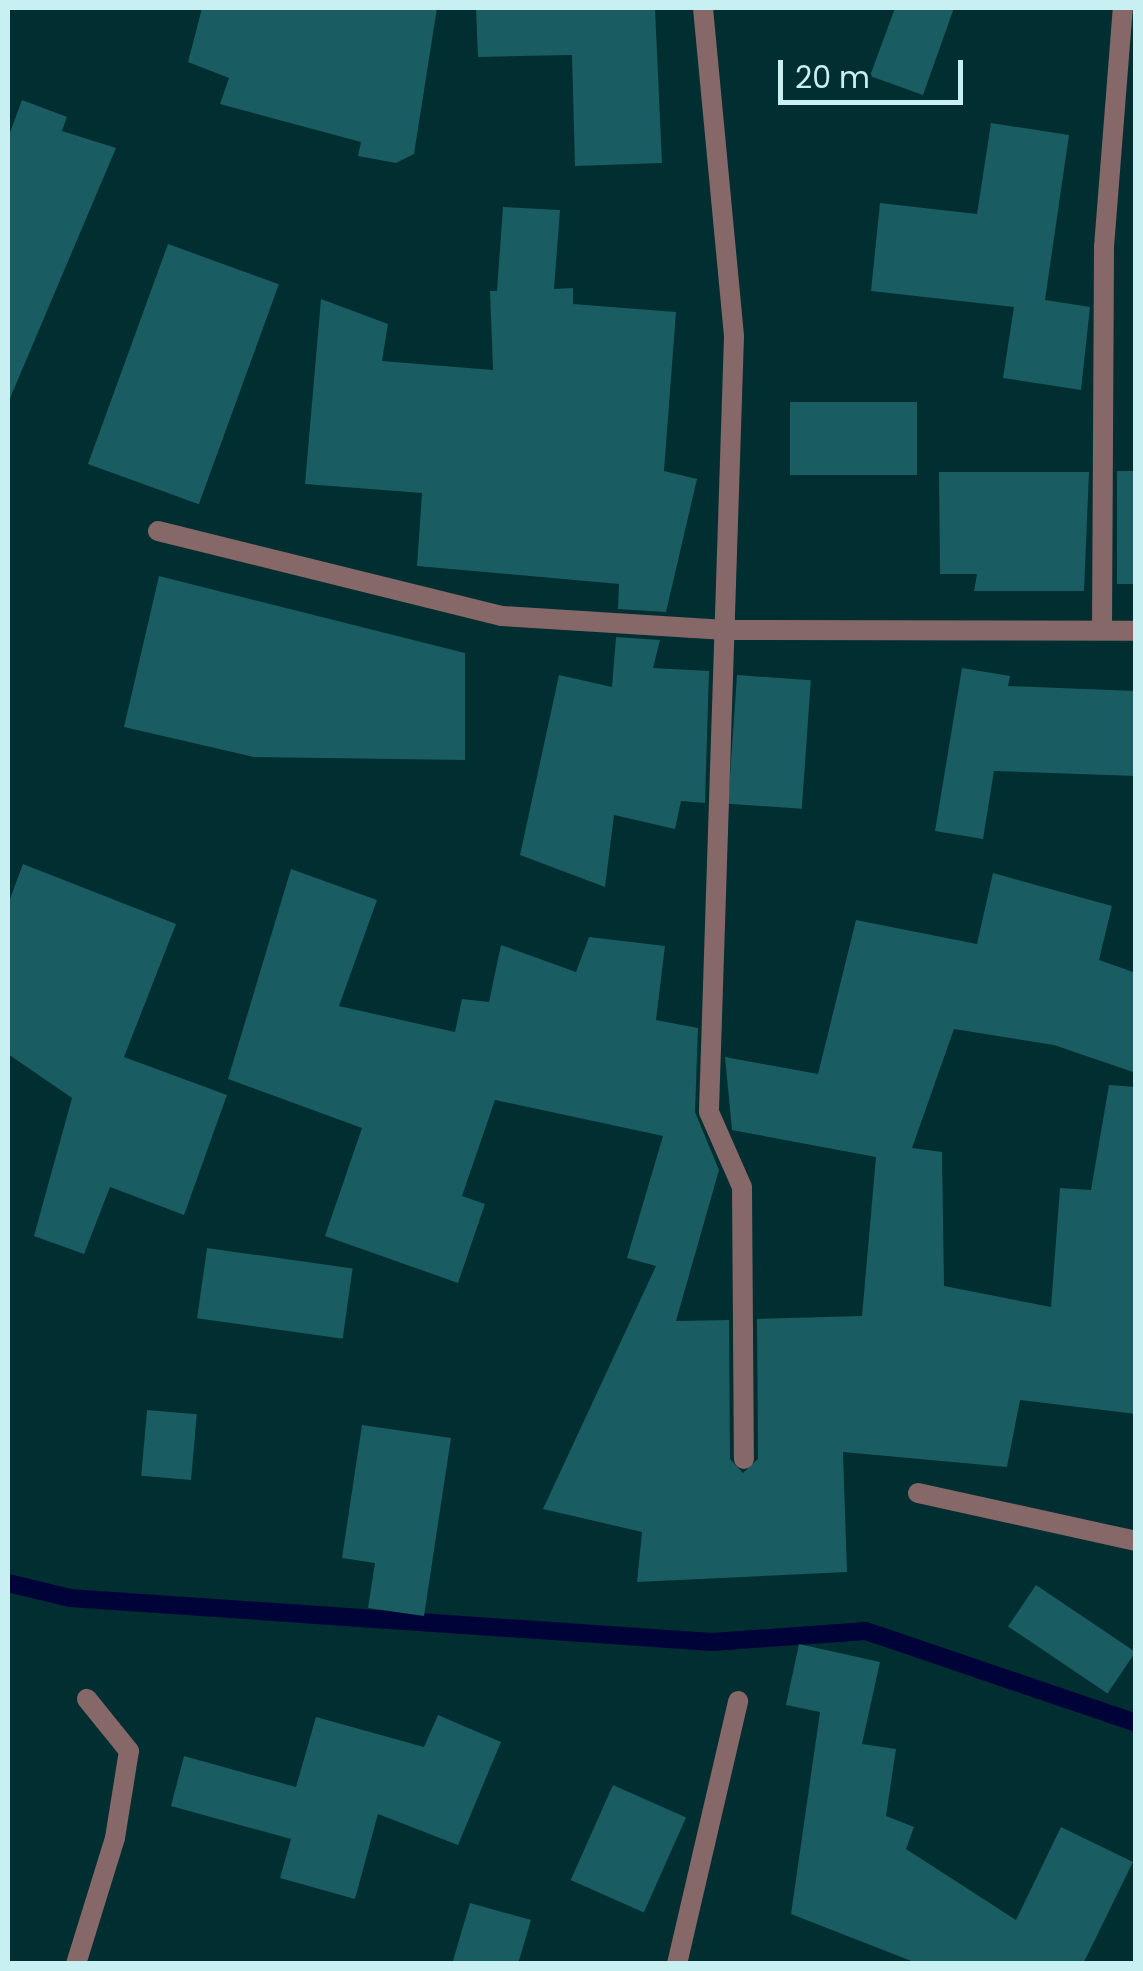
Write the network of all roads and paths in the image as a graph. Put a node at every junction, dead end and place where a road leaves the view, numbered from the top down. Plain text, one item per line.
1 (703, 8) edge
2 (1123, 8) edge
3 (158, 531) dead end
4 (726, 630) junction
5 (1102, 630) junction
6 (1136, 631) edge
7 (744, 1459) dead end
8 (918, 1493) dead end
9 (1136, 1541) edge
10 (87, 1699) dead end
11 (738, 1701) dead end
12 (76, 1964) edge
13 (678, 1964) edge

1 - 4 street
2 - 5 street
3 - 4 street
4 - 5 street
4 - 7 street
5 - 6 street
8 - 9 street
10 - 12 street
11 - 13 street

